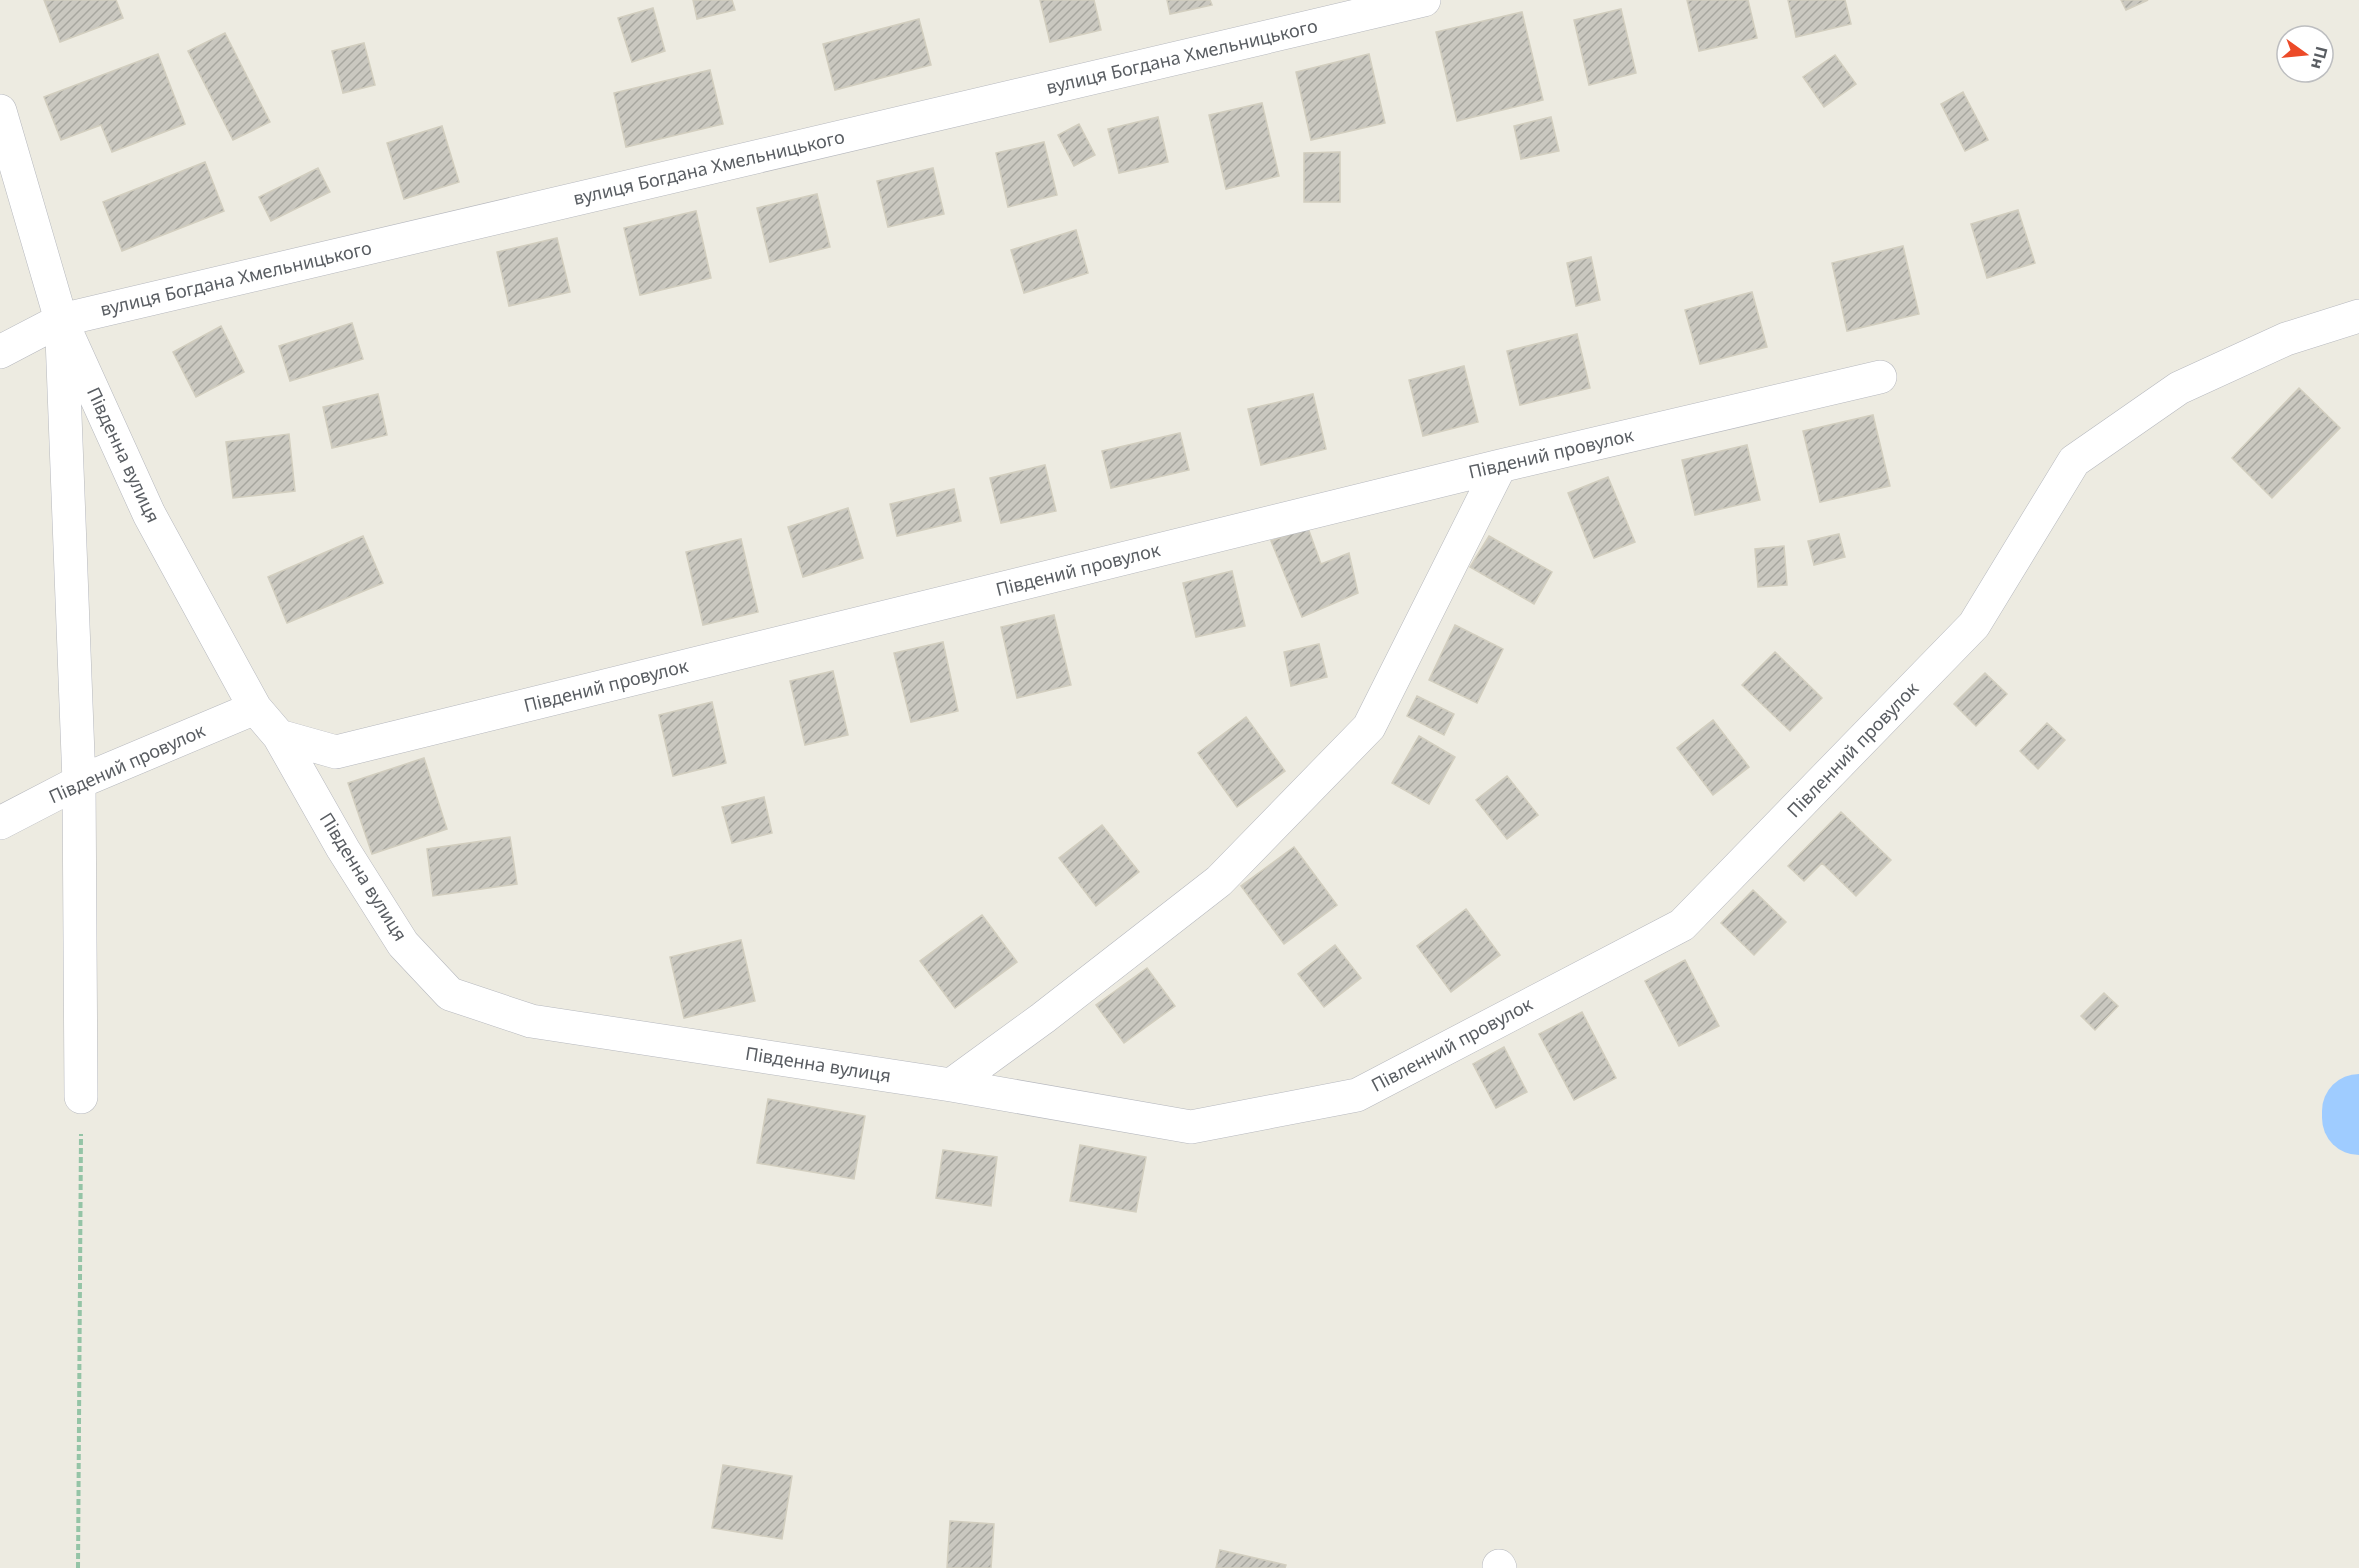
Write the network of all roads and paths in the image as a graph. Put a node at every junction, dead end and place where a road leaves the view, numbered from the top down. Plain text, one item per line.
1 (1424, 0) edge
2 (0, 111) edge
3 (2359, 316) edge
4 (61, 320) junction
5 (0, 352) edge
6 (1880, 377) dead end
7 (1500, 466) junction
8 (255, 708) junction
9 (279, 736) junction
10 (79, 782) junction
11 (0, 823) edge
12 (951, 1085) junction
13 (1357, 1095) joint
14 (81, 1097) joint
15 (78, 1568) edge

1 - 4 street, вулиця Богдана Хмельницького
2 - 4 street, Південна вулиця
3 - 13 street, Півленний провулок
4 - 5 street, вулиця Богдана Хмельницького
4 - 8 street, Південна вулиця
4 - 10 street
6 - 7 street, Південий провулок
7 - 9 street, Південий провулок
7 - 12 street
8 - 9 street, Південна вулиця
8 - 10 street, Південий провулок
9 - 12 street, Південна вулиця
10 - 11 street, Південий провулок
10 - 14 street
12 - 13 street, Південна вулиця
14 - 15 path

